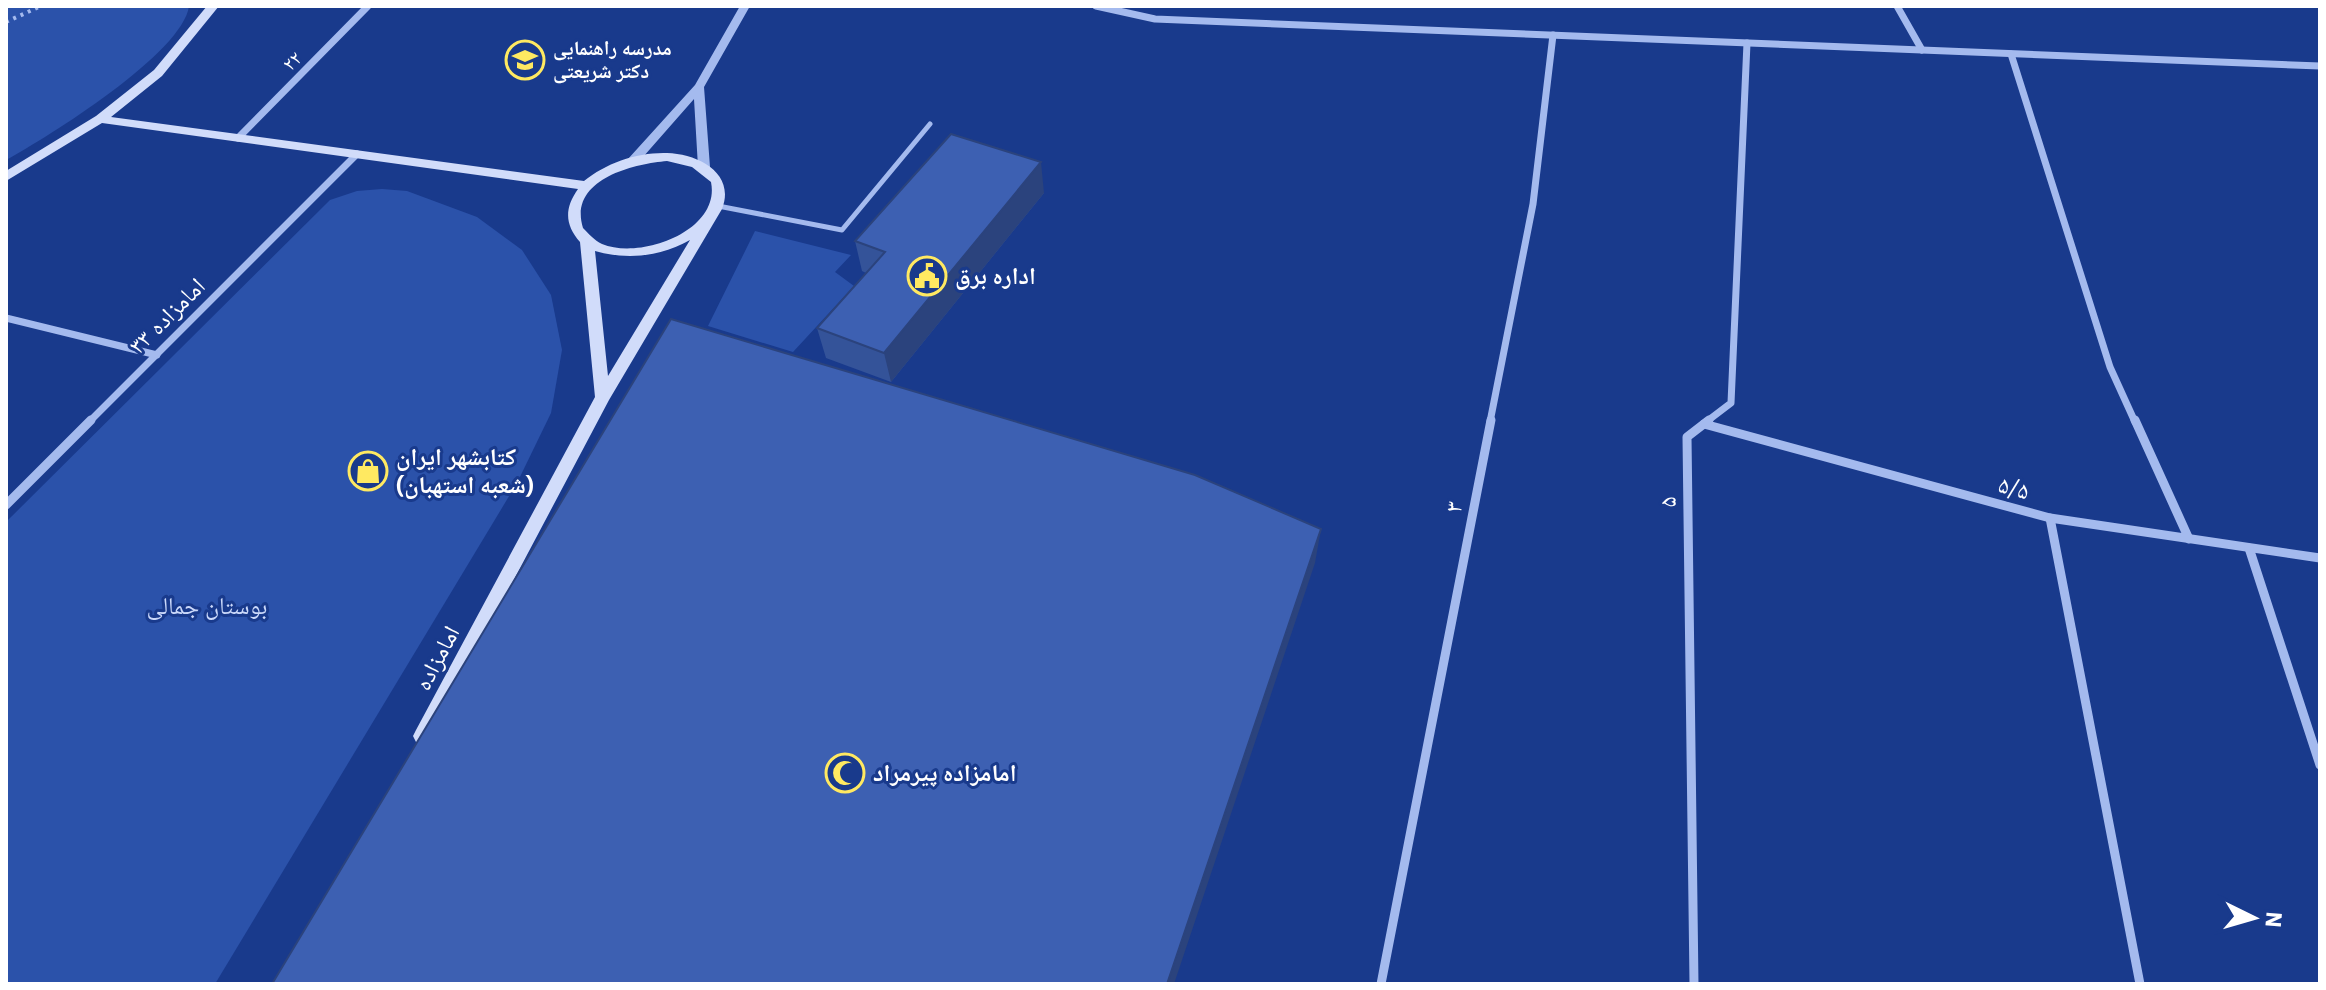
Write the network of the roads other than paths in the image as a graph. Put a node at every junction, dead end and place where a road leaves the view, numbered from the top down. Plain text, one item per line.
1 (212, 6) edge
2 (368, 6) edge
3 (745, 6) edge
4 (1096, 6) edge
5 (1897, 6) edge
6 (1553, 35) junction
7 (1747, 43) junction
8 (1922, 50) junction
9 (2011, 54) junction
10 (2320, 66) edge
11 (699, 87) junction
12 (100, 119) junction
13 (930, 124) dead end
14 (238, 138) junction
15 (357, 154) junction
16 (632, 162) junction
17 (704, 167) junction
18 (6, 177) edge
19 (588, 186) junction
20 (718, 206) junction
21 (709, 220) junction
22 (587, 241) junction
23 (6, 318) edge
24 (157, 355) junction
25 (603, 397) junction
26 (1704, 424) junction
27 (6, 505) edge
28 (2050, 518) junction
29 (2189, 539) junction
30 (2249, 548) junction
31 (2320, 558) edge
32 (413, 753) edge
33 (2320, 765) edge
34 (1381, 984) edge
35 (1694, 984) edge
36 (2140, 984) edge

1 - 12 main road
2 - 14 street, ۲۲
3 - 11 street
4 - 6 street
5 - 8 street
6 - 7 street
6 - 34 street, ۳
7 - 8 street
7 - 26 street, ۵
8 - 9 street
9 - 10 street
9 - 29 street
11 - 16 street
11 - 17 street
12 - 14 main road
12 - 18 main road
13 - 20 lane
14 - 15 main road
15 - 19 main road
15 - 24 street, امامزاده ۳۳
16 - 17 main road
16 - 19 main road
17 - 20 main road
19 - 22 main road
20 - 21 main road
21 - 22 main road
21 - 25 main road, امامزاده
22 - 25 main road
23 - 24 street
24 - 27 street, امامزاده ۳۳
25 - 32 main road, امامزاده
26 - 28 street, ۵/۵
26 - 35 street, ۵
28 - 29 street, ۵/۵
28 - 36 street
29 - 30 street, ۵/۵
30 - 31 street, ۵/۵
30 - 33 street

